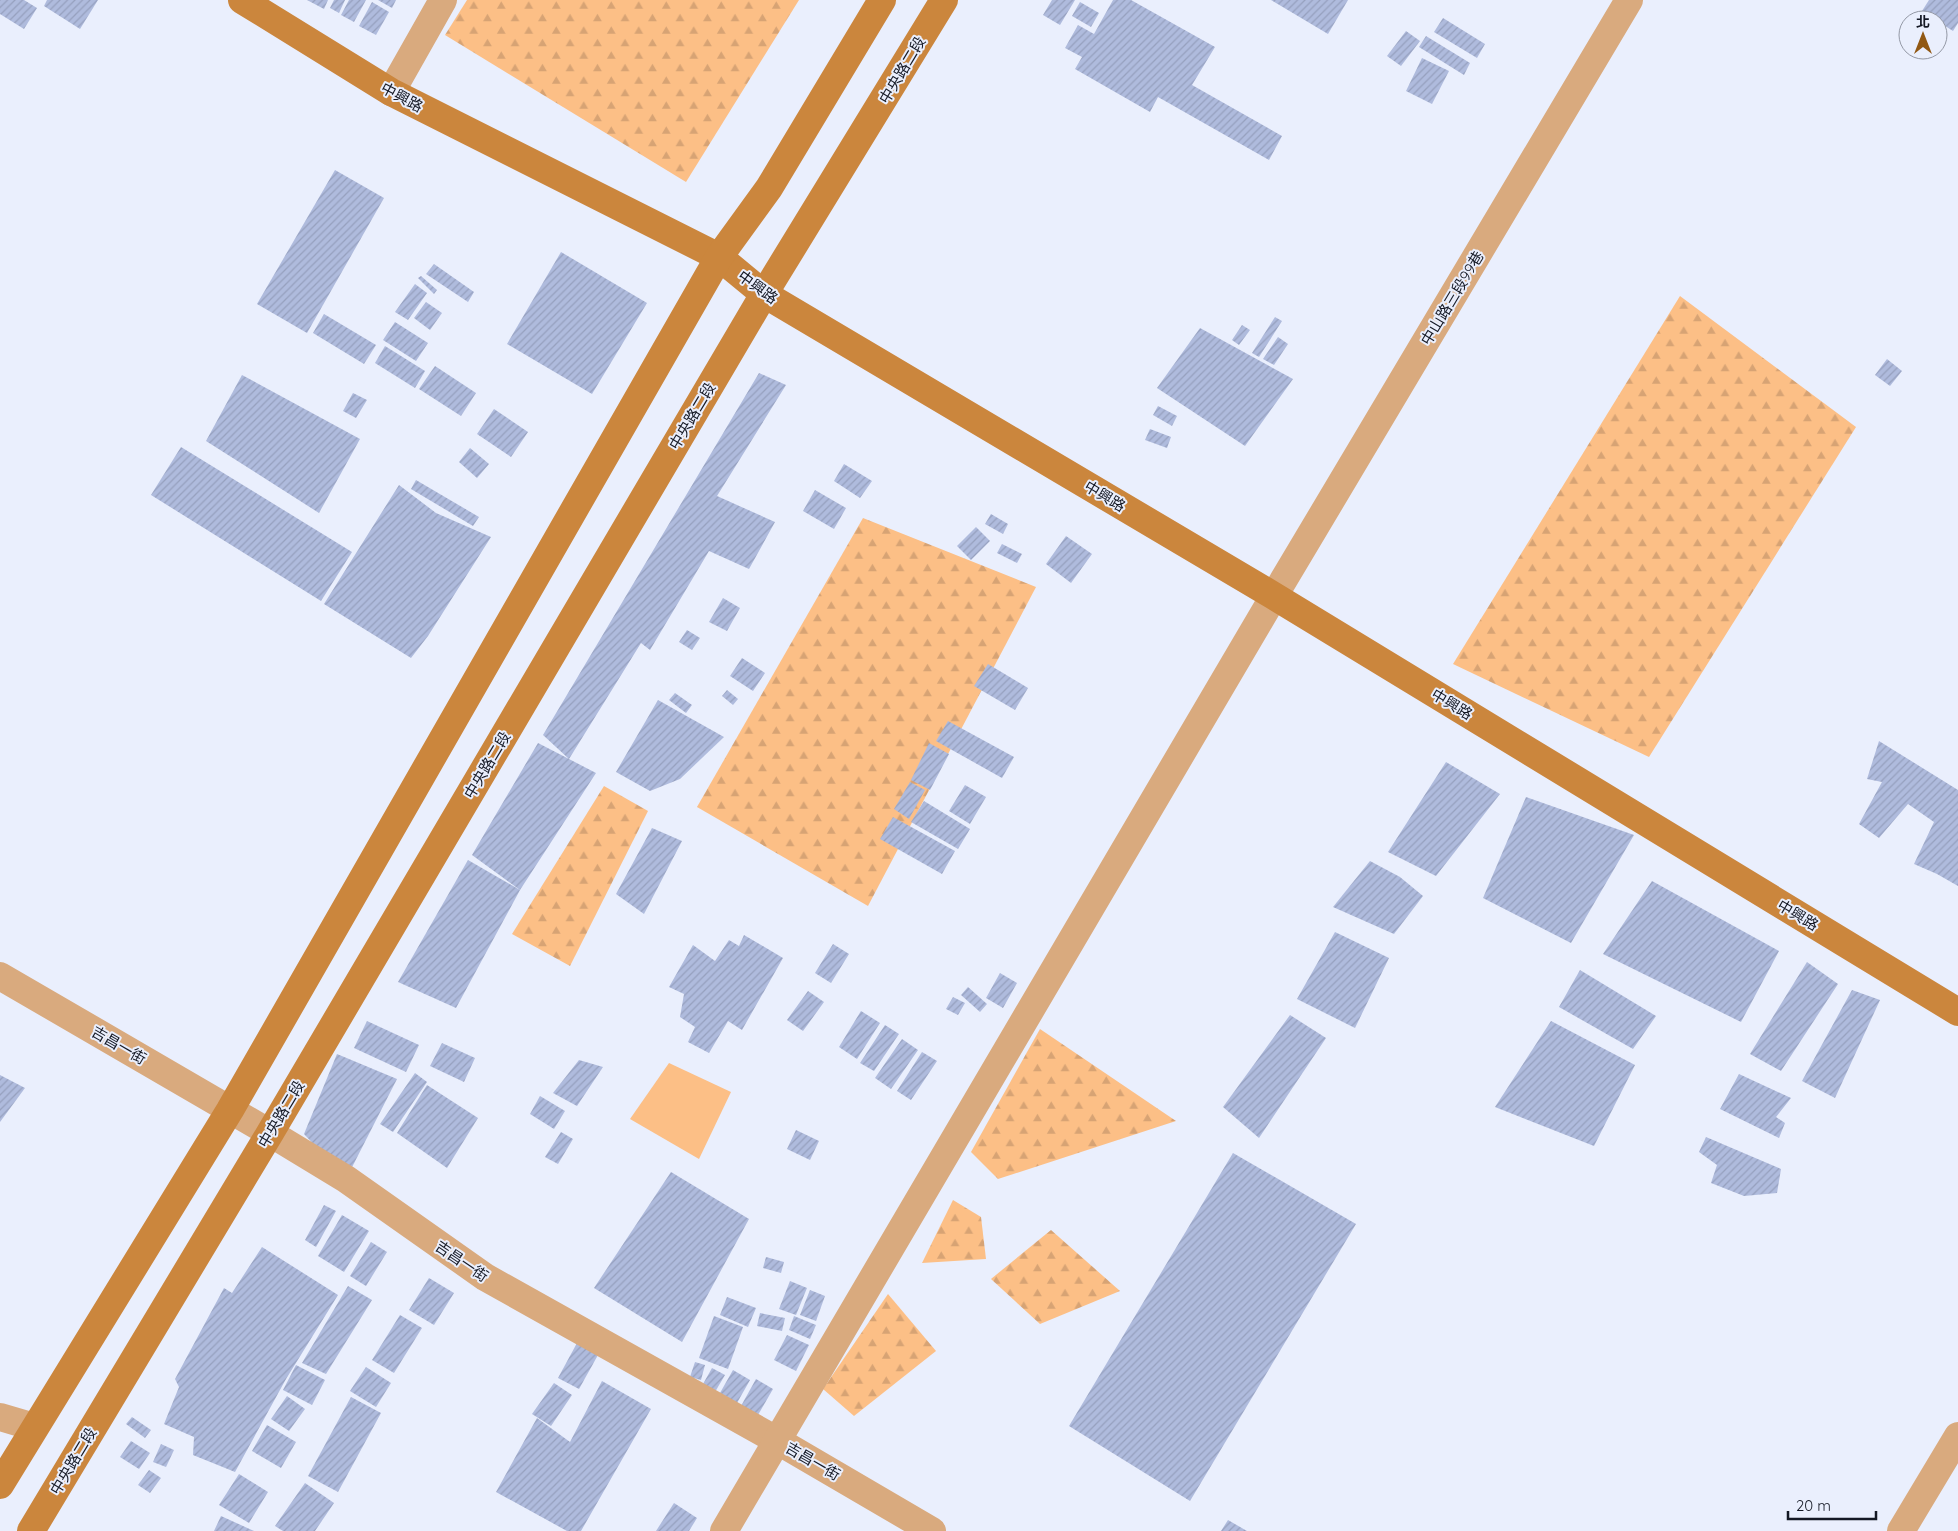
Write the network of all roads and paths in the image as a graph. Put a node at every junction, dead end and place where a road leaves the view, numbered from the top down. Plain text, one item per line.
1 (242, 0) edge
2 (443, 0) edge
3 (882, 0) edge
4 (944, 0) edge
5 (1629, 0) edge
6 (391, 92) junction
7 (719, 257) junction
8 (764, 294) junction
9 (1274, 596) junction
10 (0, 976) edge
11 (1958, 1012) edge
12 (230, 1110) junction
13 (270, 1133) junction
14 (0, 1417) edge
15 (34, 1427) junction
16 (1958, 1436) edge
17 (778, 1441) junction
18 (0, 1485) edge
19 (31, 1531) edge
20 (724, 1531) edge
21 (932, 1531) edge
22 (1901, 1531) edge

1 - 6 street, 中興路
2 - 6 street
3 - 7 street
4 - 8 street, 中央路二段
5 - 9 street, 中山路三段99巷
6 - 7 street, 中興路
7 - 8 street, 中興路
7 - 12 street
8 - 9 street, 中興路
8 - 13 street, 中央路二段
9 - 11 street, 中興路
9 - 17 street, 中山路三段99巷
10 - 12 street, 吉昌一街
12 - 13 street, 吉昌一街
12 - 15 street
13 - 17 street, 吉昌一街
13 - 19 street, 中央路二段
14 - 15 street
15 - 18 street
16 - 22 street
17 - 20 street, 中山路三段99巷
17 - 21 street, 吉昌一街

